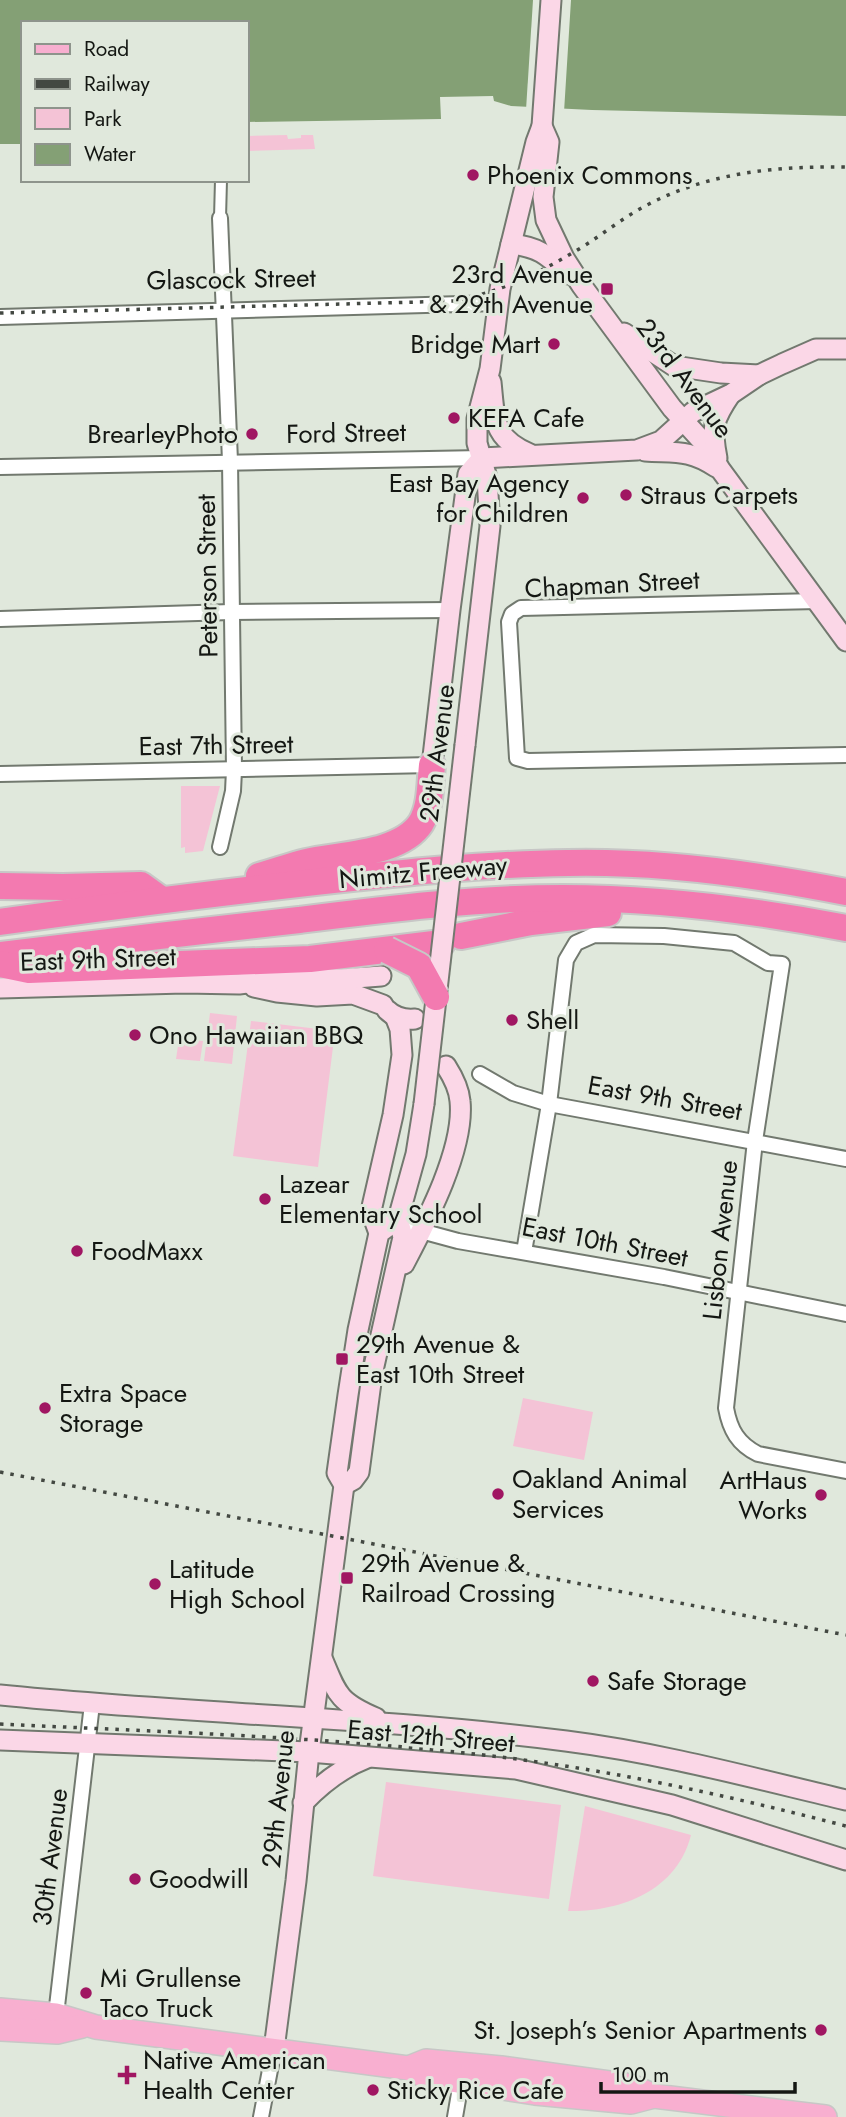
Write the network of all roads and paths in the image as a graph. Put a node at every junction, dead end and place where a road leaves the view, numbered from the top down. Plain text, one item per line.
1 (551, 0) edge
2 (542, 126) junction
3 (220, 182) edge
4 (220, 218) joint
5 (511, 244) junction
6 (582, 286) junction
7 (499, 303) junction
8 (224, 307) junction
9 (0, 309) edge
10 (0, 317) edge
11 (612, 325) junction
12 (846, 349) edge
13 (490, 369) junction
14 (760, 375) junction
15 (731, 394) junction
16 (683, 420) junction
17 (637, 450) junction
18 (531, 454) junction
19 (481, 458) junction
20 (230, 461) junction
21 (0, 467) edge
22 (720, 469) junction
23 (818, 601) junction
24 (450, 611) junction
25 (232, 612) junction
26 (0, 619) edge
27 (846, 641) edge
28 (846, 755) edge
29 (432, 765) junction
30 (234, 770) junction
31 (0, 774) edge
32 (219, 847) dead end
33 (649, 866) junction
34 (846, 874) edge
35 (0, 886) edge
36 (846, 892) edge
37 (199, 895) junction
38 (160, 899) junction
39 (686, 905) junction
40 (0, 922) edge
41 (846, 928) edge
42 (451, 939) junction
43 (0, 955) edge
44 (0, 964) edge
45 (384, 965) junction
46 (239, 984) junction
47 (0, 988) edge
48 (436, 997) junction
49 (389, 1011) junction
50 (415, 1019) dead end
51 (446, 1066) dead end
52 (480, 1074) dead end
53 (549, 1104) junction
54 (755, 1141) junction
55 (846, 1158) edge
56 (398, 1219) junction
57 (421, 1231) junction
58 (379, 1233) junction
59 (524, 1252) junction
60 (390, 1290) junction
61 (740, 1294) junction
62 (846, 1314) edge
63 (846, 1471) edge
64 (344, 1485) junction
65 (321, 1655) junction
66 (0, 1695) edge
67 (92, 1704) junction
68 (313, 1718) junction
69 (393, 1725) junction
70 (0, 1740) edge
71 (87, 1744) junction
72 (309, 1752) junction
73 (371, 1757) junction
74 (846, 1800) edge
75 (303, 1803) junction
76 (846, 1860) edge
77 (0, 2010) edge
78 (56, 2015) junction
79 (85, 2025) junction
80 (0, 2029) edge
81 (274, 2049) junction
82 (408, 2068) junction
83 (461, 2082) junction
84 (654, 2096) junction
85 (631, 2110) edge
86 (777, 2114) edge
87 (261, 2117) edge
88 (455, 2117) edge
89 (825, 2117) edge

1 - 2 main road
2 - 5 main road, 29th Avenue
2 - 6 main road, 23rd Avenue
3 - 4 street
4 - 8 street, Peterson Street
5 - 6 main road
5 - 7 main road, 29th Avenue
6 - 11 main road, 23rd Avenue
7 - 8 street, Glascock Street
7 - 13 main road, 29th Avenue
8 - 9 street, Glascock Street
8 - 10 street, Glascock Street
8 - 20 street, Peterson Street
11 - 14 main road
11 - 16 main road, 23rd Avenue
12 - 14 main road, Ford Street
13 - 18 main road
13 - 19 main road, 29th Avenue
14 - 15 main road, Ford Street
15 - 16 main road, Ford Street
15 - 22 main road
16 - 17 main road, Ford Street
16 - 22 main road, 23rd Avenue
17 - 18 main road, Ford Street
17 - 22 main road
18 - 19 main road, Ford Street
19 - 20 street, Ford Street
19 - 24 main road, 29th Avenue
19 - 42 main road, 29th Avenue, bridge
20 - 21 street, Ford Street
20 - 25 street, Peterson Street
22 - 23 main road, 23rd Avenue
23 - 27 main road, 23rd Avenue
23 - 28 street, Chapman Street
24 - 25 street
24 - 29 main road, 29th Avenue
25 - 26 street
25 - 30 street, Peterson Street
29 - 30 street, East 7th Street
29 - 37 highway
30 - 31 street, East 7th Street
30 - 32 street, Peterson Street
33 - 34 highway
33 - 36 highway, Nimitz Freeway
33 - 37 highway, Nimitz Freeway
35 - 38 highway
37 - 38 highway, Nimitz Freeway
38 - 40 highway, Nimitz Freeway
39 - 41 highway, Nimitz Freeway
39 - 42 highway
39 - 43 highway, Nimitz Freeway
42 - 45 highway
42 - 48 main road, 29th Avenue, bridge
44 - 45 highway
45 - 46 main road, East 9th Street
45 - 48 highway, bridge
45 - 49 main road
46 - 47 main road, East 9th Street
46 - 49 main road, East 9th Street
48 - 56 main road, 29th Avenue, bridge
49 - 50 main road, East 9th Street
49 - 58 main road
51 - 57 main road
52 - 53 street, East 9th Street
53 - 54 street, East 9th Street
53 - 54 street, Lisbon Avenue
53 - 59 street
54 - 55 street, East 9th Street
54 - 61 street, Lisbon Avenue
56 - 57 street, East 10th Street
56 - 58 main road
56 - 60 main road, 29th Avenue
57 - 59 street, East 10th Street
57 - 60 main road
58 - 64 main road, 29th Avenue
59 - 61 street, East 10th Street
60 - 64 main road, 29th Avenue
61 - 62 street, East 10th Street
61 - 63 street, Lisbon Avenue
64 - 65 main road, 29th Avenue
65 - 68 main road, 29th Avenue
65 - 69 main road
66 - 67 main road, East 12th Street
67 - 68 main road, East 12th Street
67 - 71 street, 30th Avenue
68 - 69 main road, East 12th Street
68 - 72 main road, 29th Avenue
69 - 74 main road, East 12th Street
70 - 71 main road, East 12th Street
71 - 72 main road, East 12th Street
71 - 78 street, 30th Avenue
72 - 73 main road, East 12th Street
72 - 75 main road, 29th Avenue
73 - 75 main road
73 - 76 main road, East 12th Street
75 - 81 main road, 29th Avenue
77 - 78 main road
78 - 79 main road
79 - 80 main road
79 - 81 main road
81 - 82 main road
81 - 87 street, 29th Avenue
82 - 83 main road
82 - 84 main road
83 - 85 main road
83 - 88 street
84 - 85 main road
84 - 86 main road
86 - 89 main road

